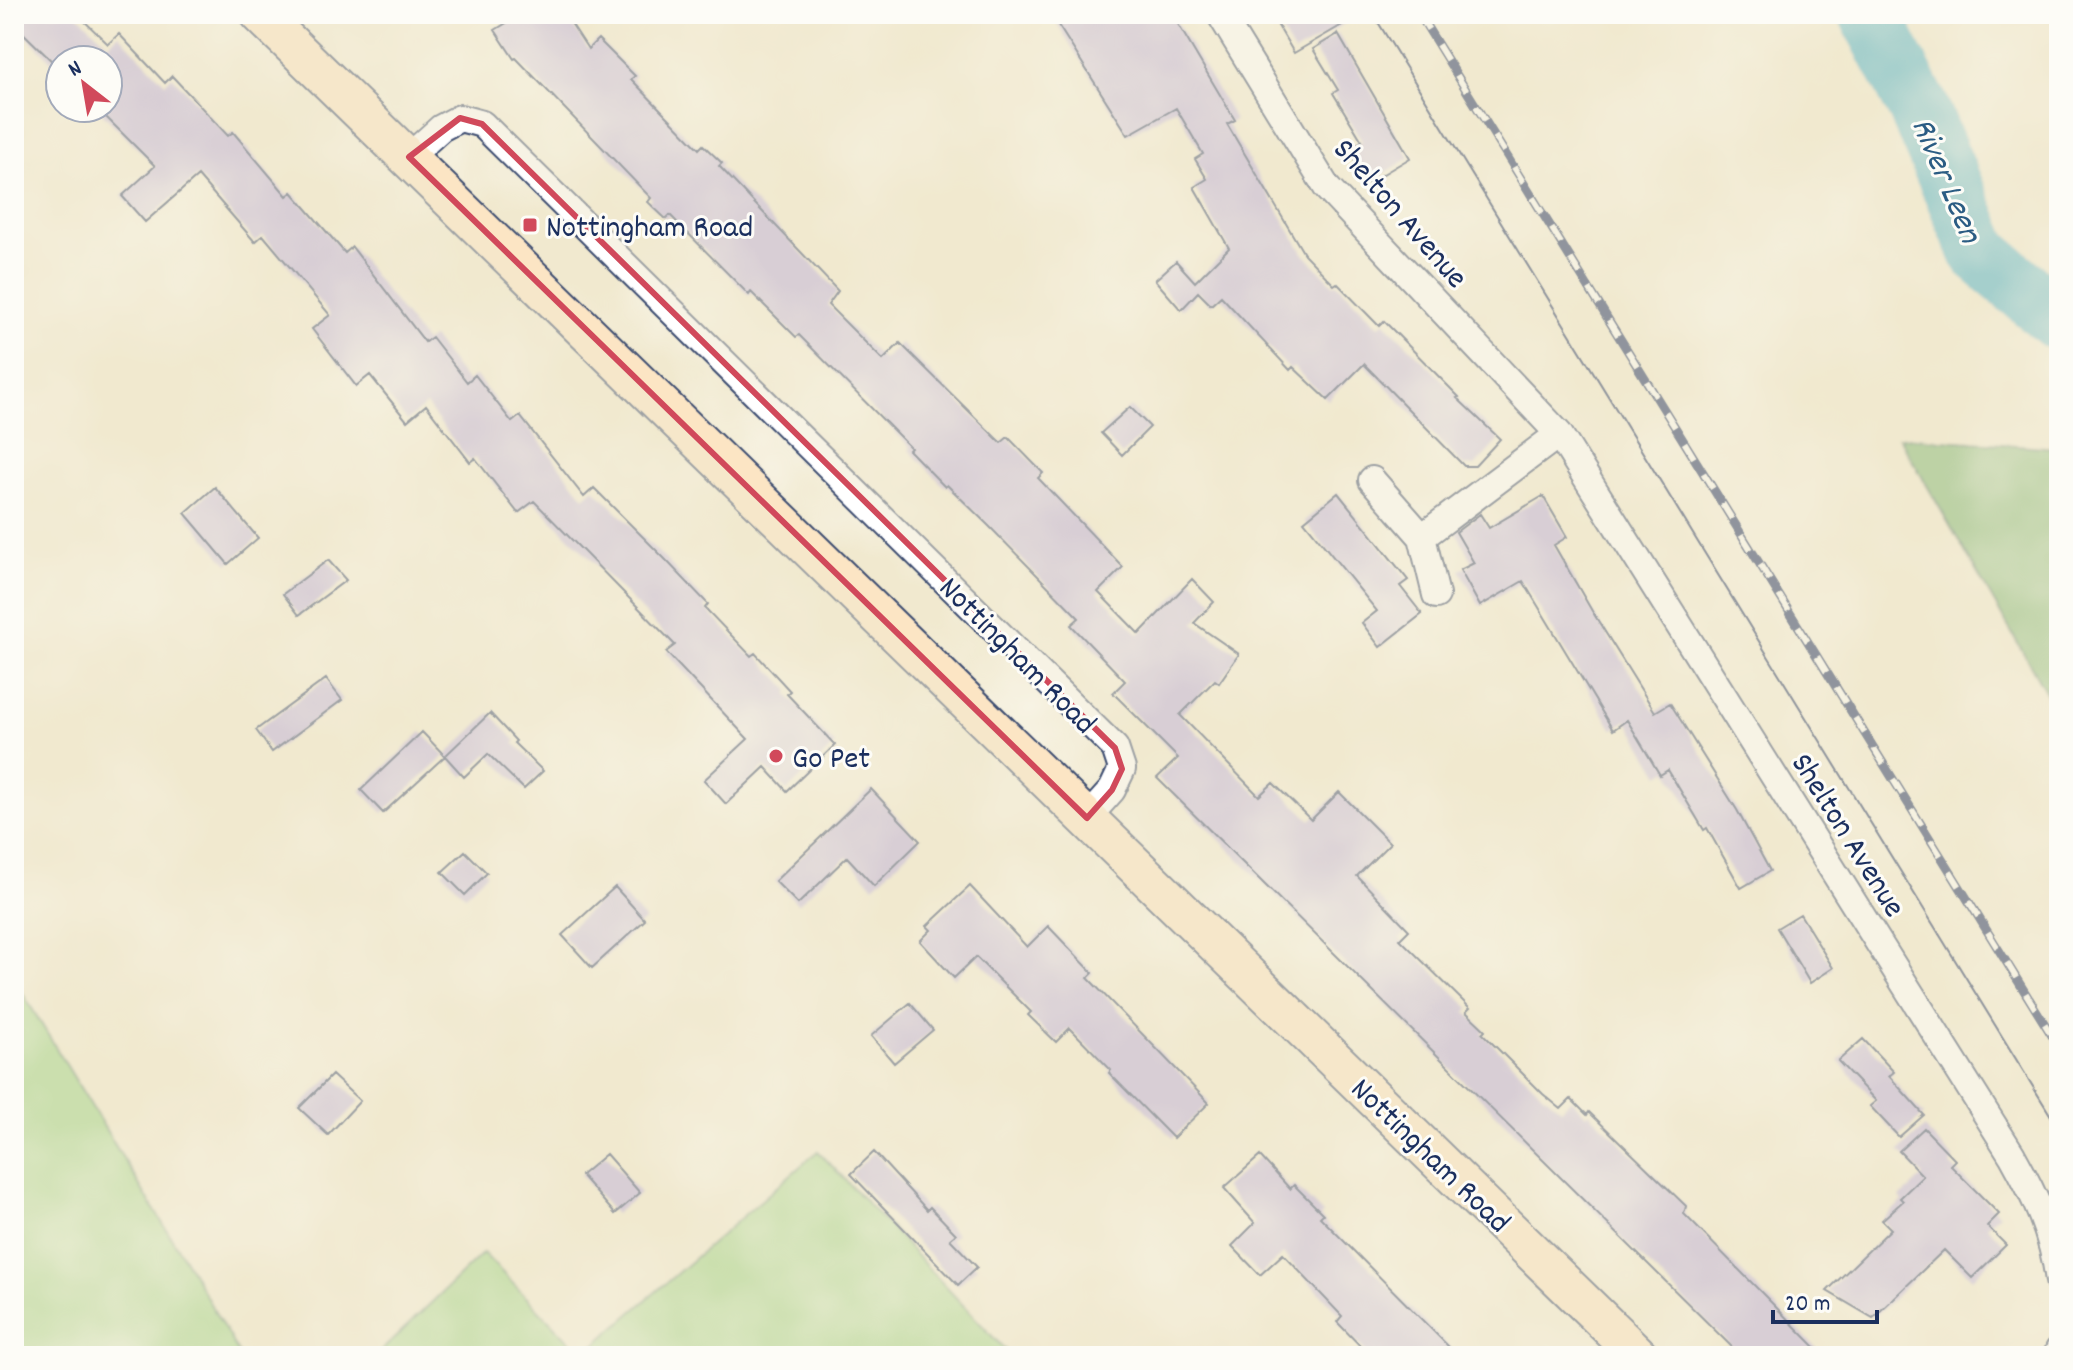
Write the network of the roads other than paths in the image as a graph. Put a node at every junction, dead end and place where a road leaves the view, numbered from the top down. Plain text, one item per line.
1 (260, 14) edge
2 (1220, 14) edge
3 (409, 157) junction
4 (1559, 434) junction
5 (1372, 480) dead end
6 (1422, 537) junction
7 (1436, 595) dead end
8 (1087, 818) junction
9 (2059, 1281) edge
10 (1639, 1356) edge

1 - 3 street, Nottingham Road
2 - 4 street, Shelton Avenue
3 - 8 street, Nottingham Road
3 - 8 street, Nottingham Road
4 - 6 street
4 - 9 street, Shelton Avenue
5 - 6 street
6 - 7 street
8 - 10 street, Nottingham Road

